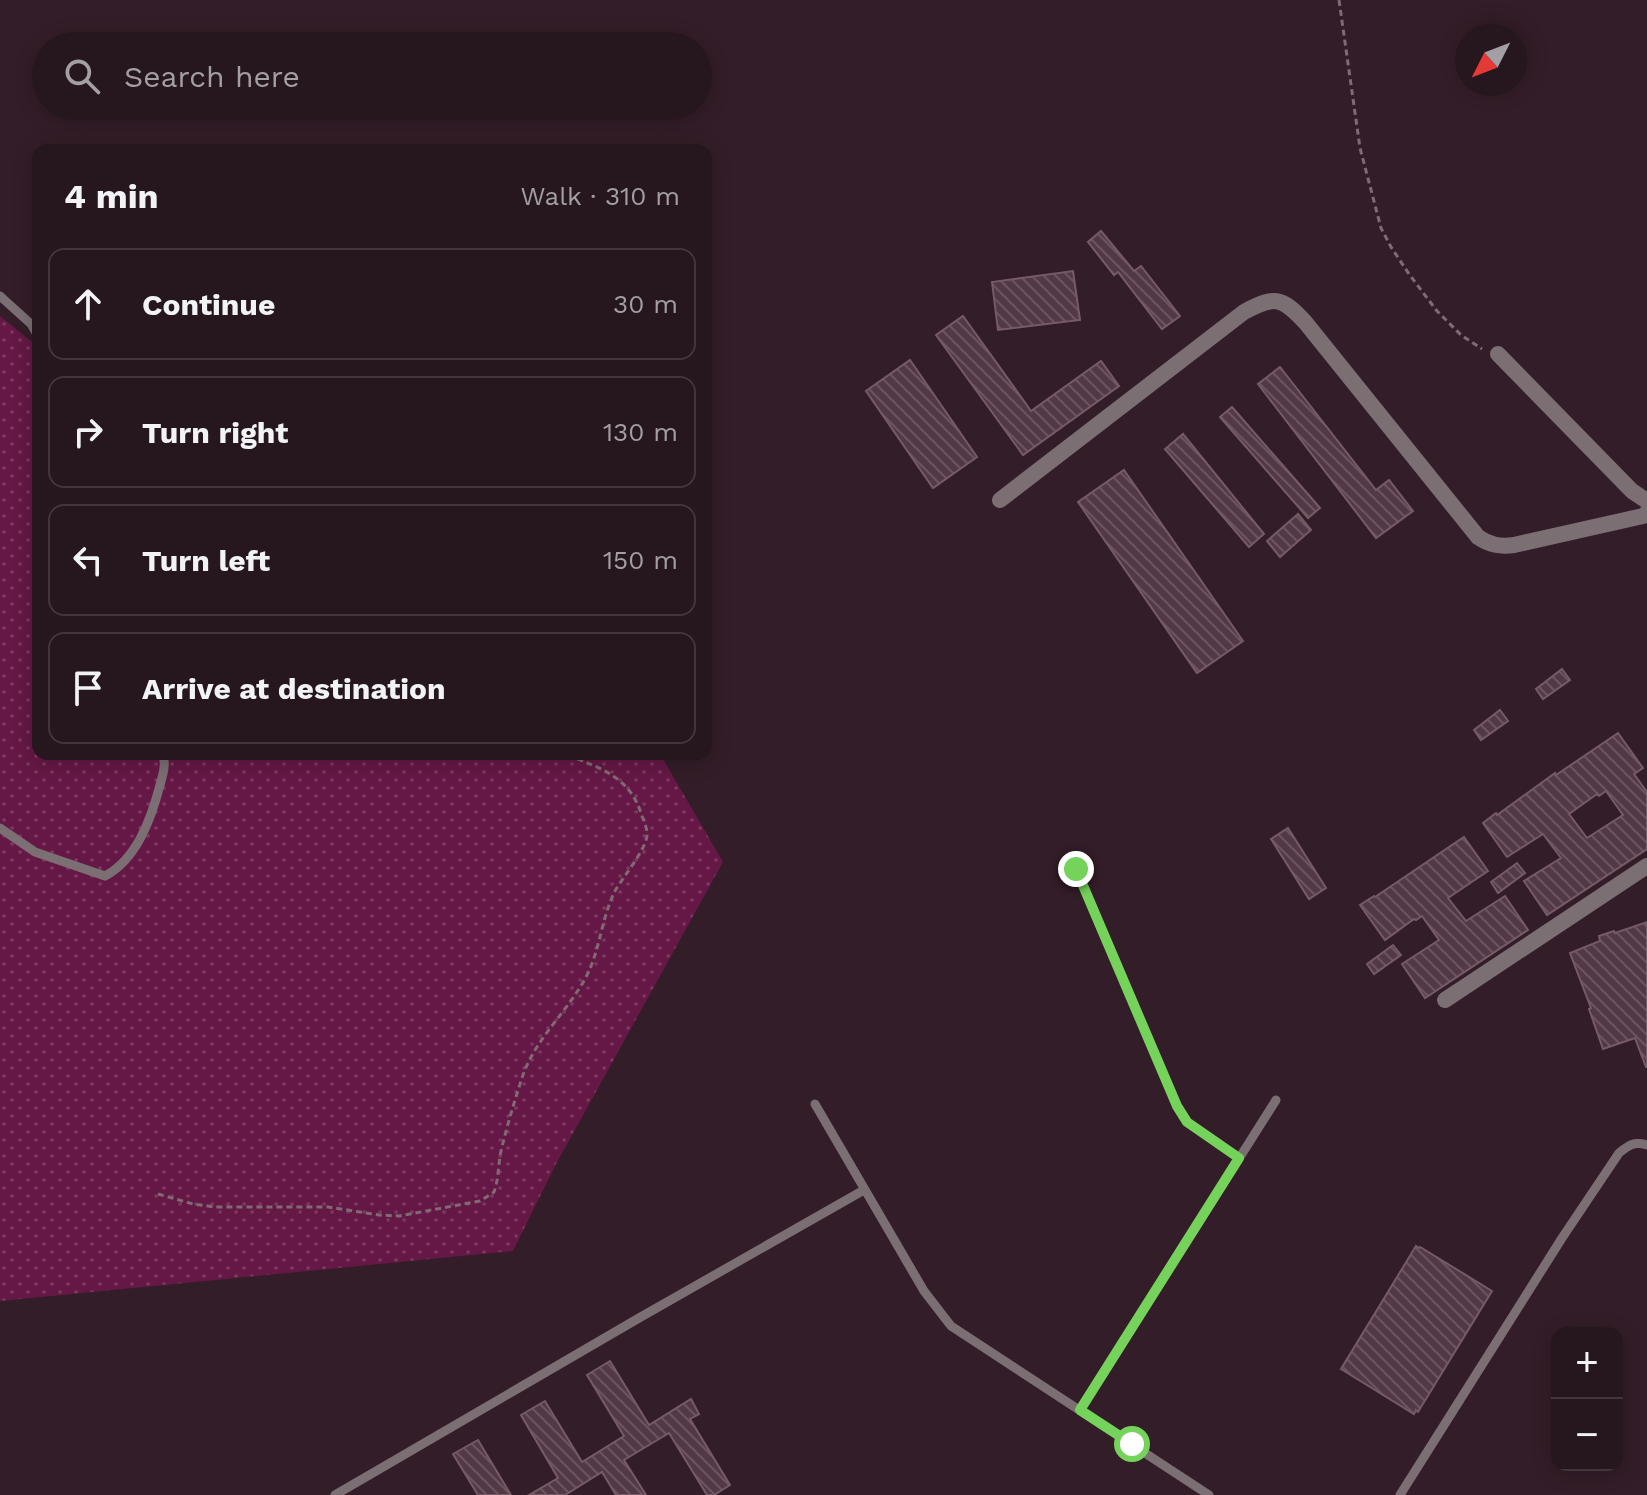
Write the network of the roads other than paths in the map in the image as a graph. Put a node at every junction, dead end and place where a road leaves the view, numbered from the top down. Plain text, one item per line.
1 (0, 296) edge
2 (32, 324) edge
3 (1498, 354) road end
4 (1000, 500) dead end
5 (1647, 501) edge
6 (1647, 513) edge
7 (165, 760) edge
8 (0, 828) edge
9 (1647, 866) edge
10 (1076, 869) dead end
11 (1445, 1000) dead end
12 (1276, 1100) dead end
13 (815, 1104) dead end
14 (1647, 1145) edge
15 (1239, 1158) junction
16 (864, 1190) junction
17 (1080, 1410) junction
18 (335, 1495) edge
19 (1209, 1495) edge
20 (1400, 1495) edge

1 - 2 lane
3 - 5 street
4 - 6 street
7 - 8 lane
9 - 11 street
10 - 15 lane
12 - 15 lane
13 - 16 lane
14 - 20 lane
15 - 17 lane
16 - 17 lane
16 - 18 lane
17 - 19 lane

